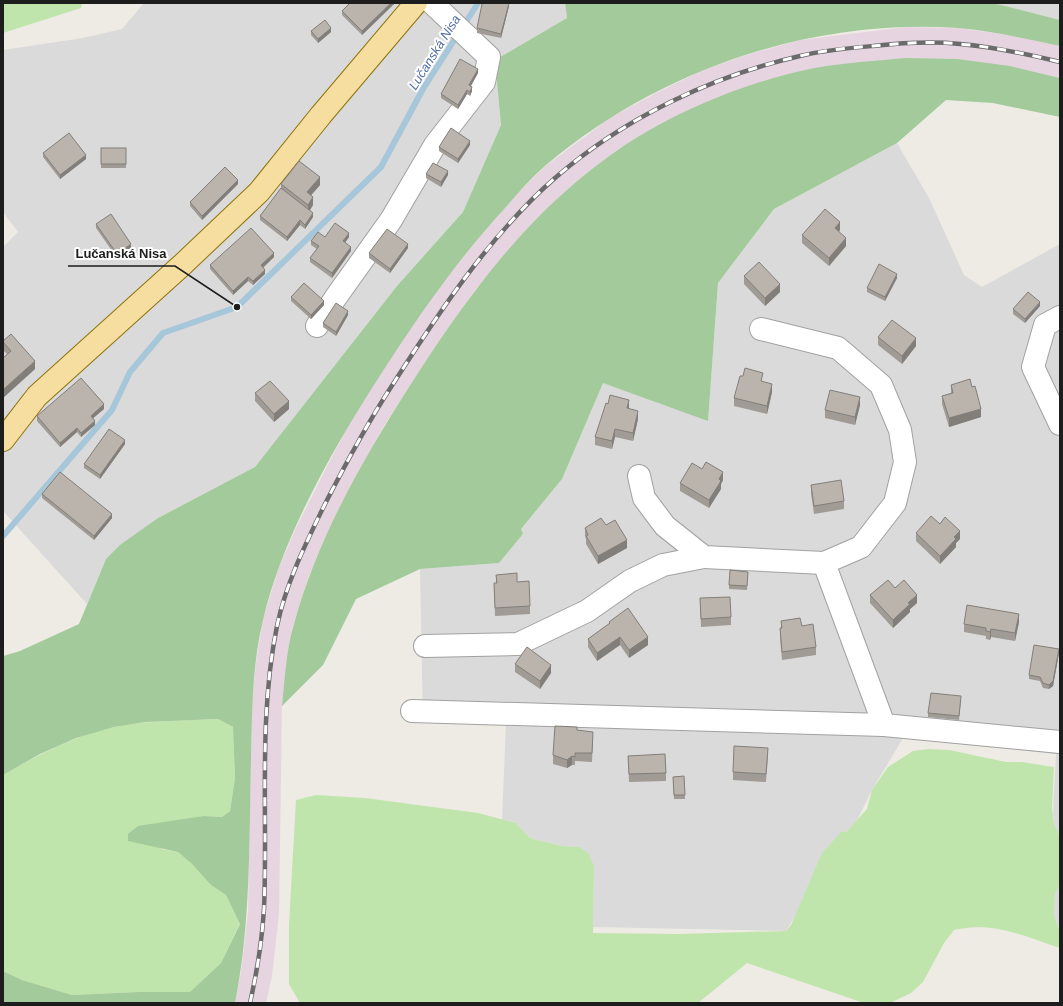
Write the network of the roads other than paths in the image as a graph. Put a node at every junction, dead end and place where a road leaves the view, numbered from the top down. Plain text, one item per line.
1 (416, 3) edge
2 (432, 3) edge
3 (1060, 317) edge
4 (317, 326) dead end
5 (761, 329) dead end
6 (1060, 424) edge
7 (3, 440) edge
8 (639, 476) dead end
9 (704, 557) junction
10 (824, 563) junction
11 (425, 646) dead end
12 (412, 711) dead end
13 (884, 725) junction
14 (1060, 742) edge

1 - 7 main road
2 - 4 street
3 - 6 street
5 - 10 street
8 - 9 street
9 - 10 street
9 - 11 street
10 - 13 street
12 - 13 street
13 - 14 street

